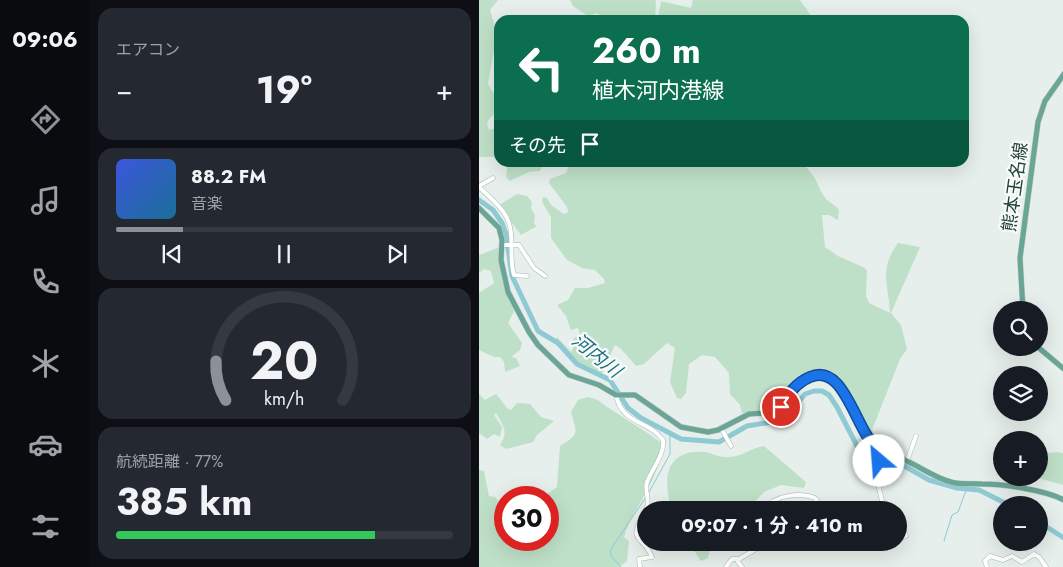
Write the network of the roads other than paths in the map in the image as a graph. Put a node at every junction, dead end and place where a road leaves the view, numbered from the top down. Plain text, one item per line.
1 (1063, 74) edge
2 (493, 178) dead end
3 (479, 186) edge
4 (479, 208) edge
5 (502, 246) junction
6 (510, 246) junction
7 (527, 276) dead end
8 (545, 276) dead end
9 (1022, 301) edge
10 (1048, 356) edge
11 (1063, 369) edge
12 (618, 396) junction
13 (721, 428) junction
14 (916, 436) dead end
15 (731, 446) dead end
16 (881, 454) junction
17 (907, 461) junction
18 (1063, 500) edge
19 (648, 501) edge
20 (776, 501) edge
21 (817, 501) edge
22 (882, 501) edge
23 (648, 551) edge
24 (752, 551) edge
25 (739, 559) junction
26 (640, 567) edge
27 (726, 567) edge
28 (742, 567) edge
29 (987, 567) edge
30 (1046, 567) edge

1 - 9 main road, 熊本玉名線
2 - 3 street
3 - 6 street
4 - 5 main road
5 - 6 street
5 - 12 main road
6 - 7 street
6 - 8 street
10 - 11 main road
12 - 13 main road
12 - 19 street
13 - 15 street
13 - 16 main road
14 - 17 street
16 - 17 main road
16 - 22 street
17 - 18 main road
20 - 21 street
23 - 26 street
24 - 25 street
25 - 27 street
25 - 28 street
29 - 30 street

